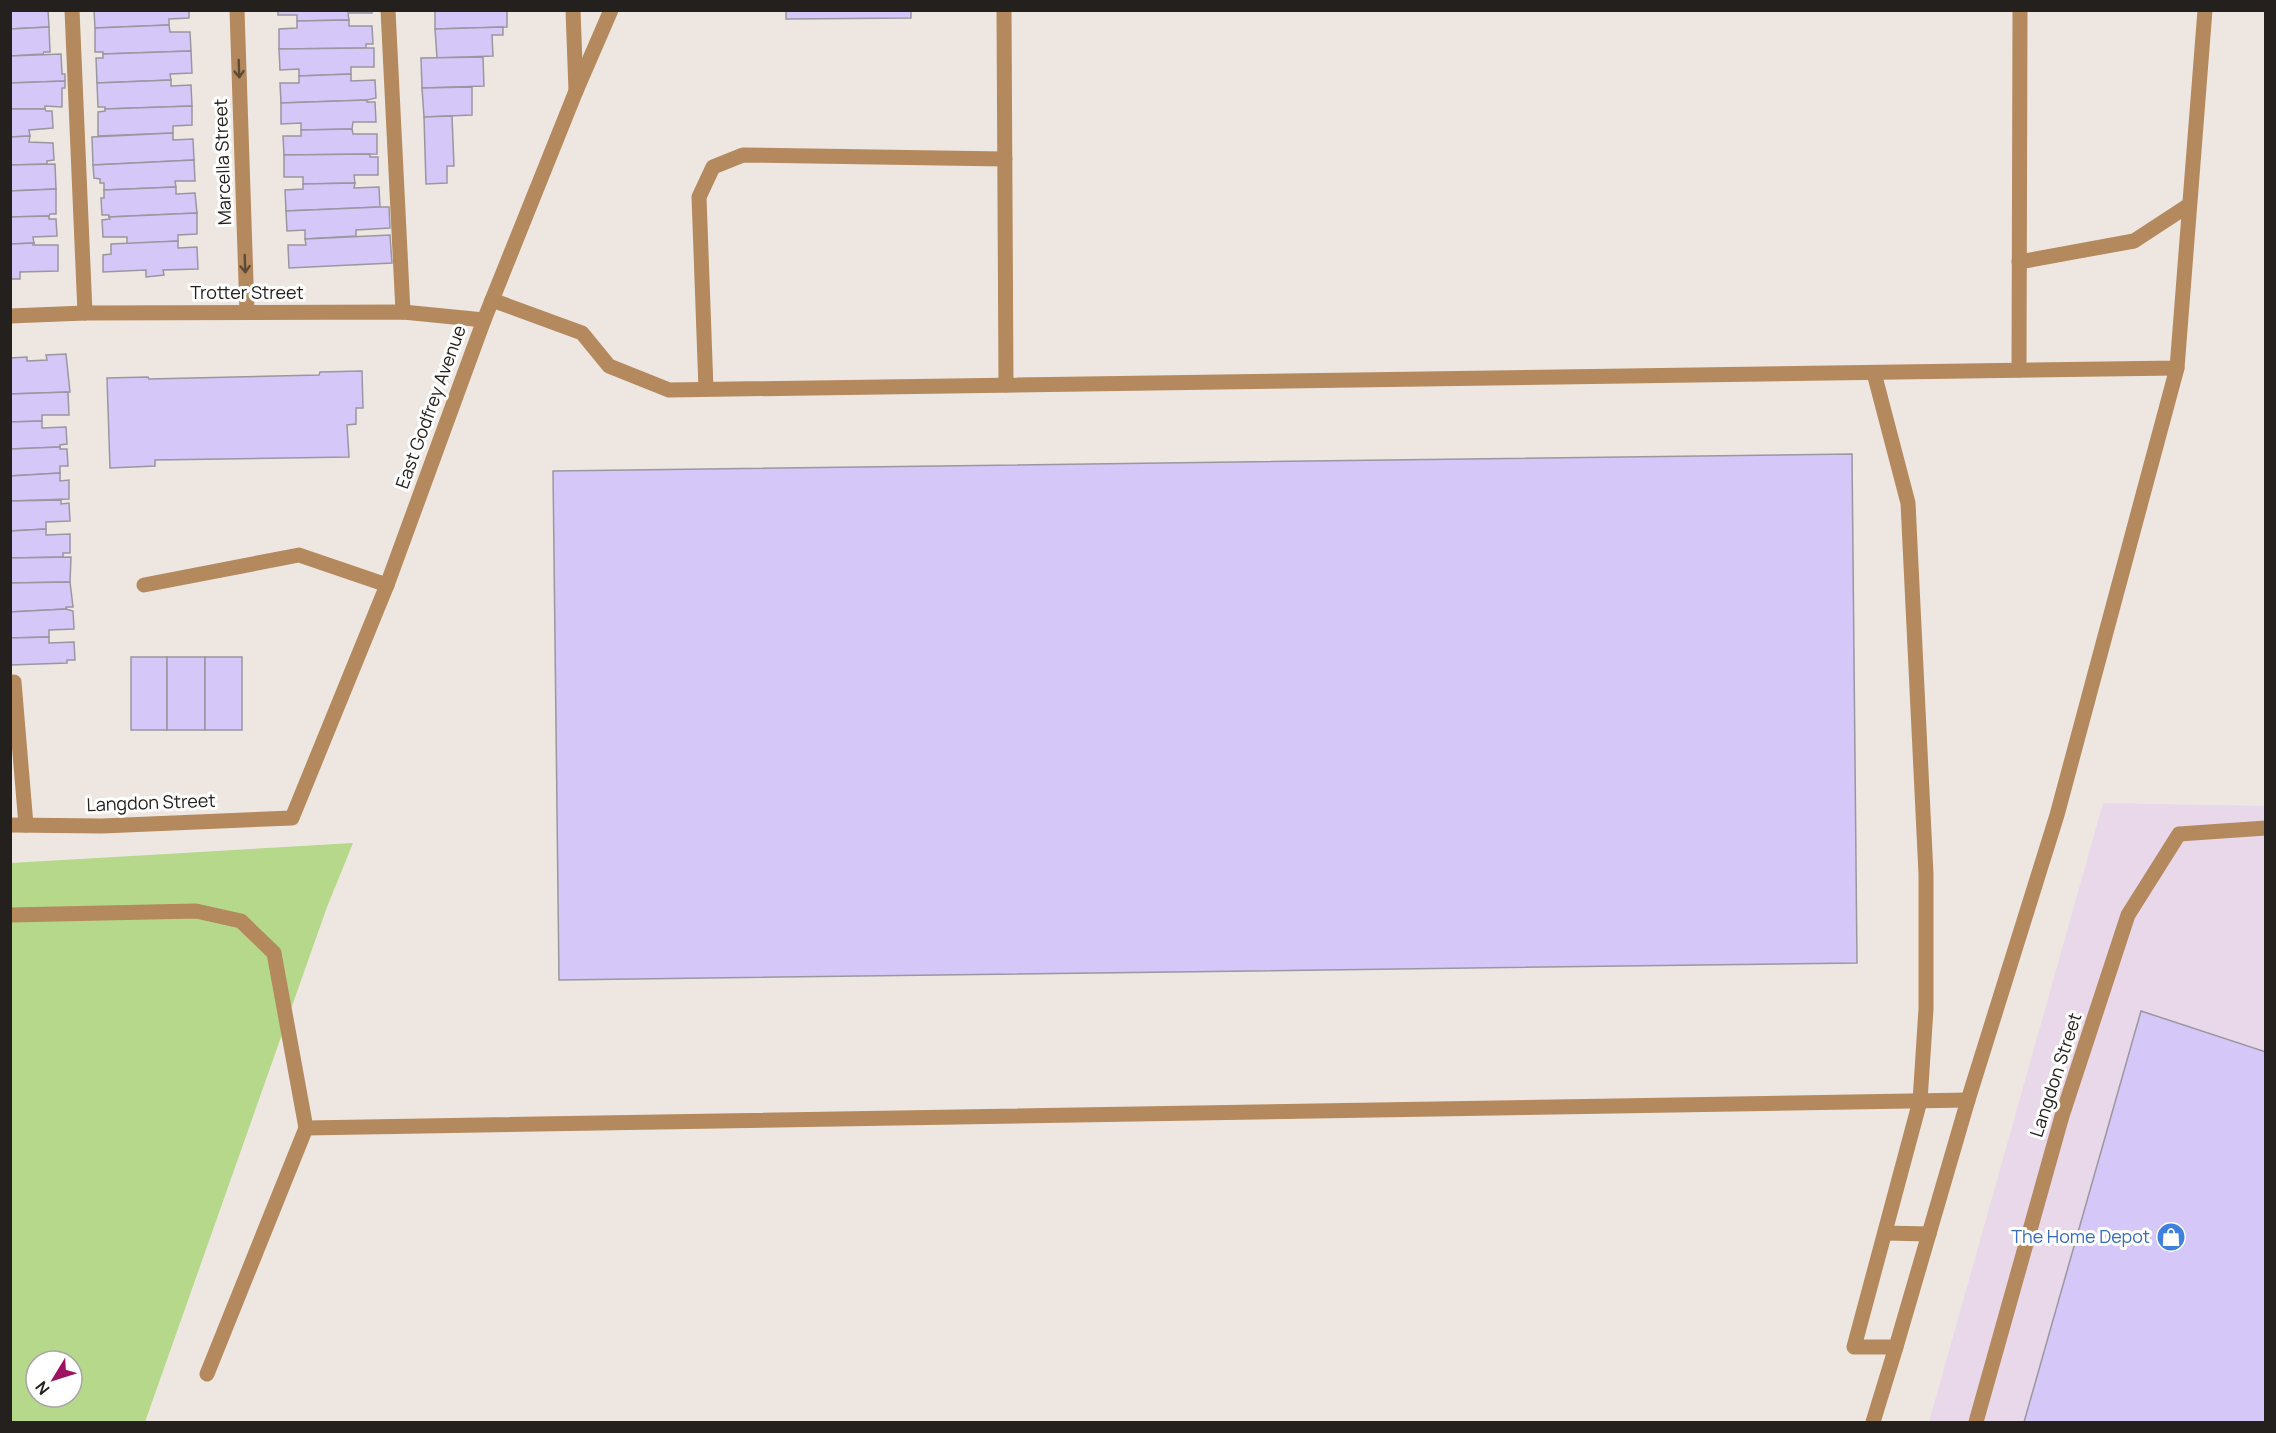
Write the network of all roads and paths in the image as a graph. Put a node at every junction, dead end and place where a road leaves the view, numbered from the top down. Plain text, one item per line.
1 (72, 10) edge
2 (237, 10) edge
3 (388, 10) edge
4 (573, 10) edge
5 (611, 10) edge
6 (1004, 10) edge
7 (2020, 10) edge
8 (2205, 10) edge
9 (576, 91) junction
10 (1005, 159) junction
11 (2189, 205) junction
12 (2019, 262) junction
13 (492, 300) junction
14 (247, 312) junction
15 (403, 312) junction
16 (85, 313) junction
17 (10, 316) edge
18 (484, 320) junction
19 (2176, 368) junction
20 (2019, 370) junction
21 (1874, 373) junction
22 (1006, 385) junction
23 (706, 389) junction
24 (144, 585) dead end
25 (387, 585) junction
26 (15, 682) dead end
27 (292, 818) joint
28 (18, 825) edge
29 (2265, 828) edge
30 (10, 915) edge
31 (1968, 1100) junction
32 (1920, 1101) junction
33 (306, 1128) junction
34 (1885, 1233) junction
35 (1929, 1234) junction
36 (1896, 1347) junction
37 (207, 1374) dead end
38 (1873, 1422) edge
39 (1976, 1422) edge

1 - 16 street
2 -> 14 street, Marcella Street
3 - 15 street
4 - 9 street
5 - 9 street, East Godfrey Avenue
6 - 10 street
7 - 12 street
8 - 11 street
9 - 13 street, East Godfrey Avenue
10 - 22 street
10 - 23 street
11 - 12 street
11 - 19 street
12 - 20 street
13 - 18 street, East Godfrey Avenue
13 - 23 street
14 - 15 street, Trotter Street
14 - 16 street, Trotter Street
15 - 18 street, Trotter Street
16 - 17 street, Trotter Street
18 - 25 street, East Godfrey Avenue
19 - 20 street
19 - 31 street
20 - 21 street
21 - 22 street
21 - 32 street
22 - 23 street
24 - 25 street
25 - 27 street, East Godfrey Avenue
26 - 28 street
27 - 28 street, Langdon Street
29 - 39 street, Langdon Street
30 - 33 street
31 - 32 street
31 - 35 street
32 - 33 street
32 - 34 street
33 - 37 street
34 - 35 street
34 - 36 street
35 - 36 street
36 - 38 street

